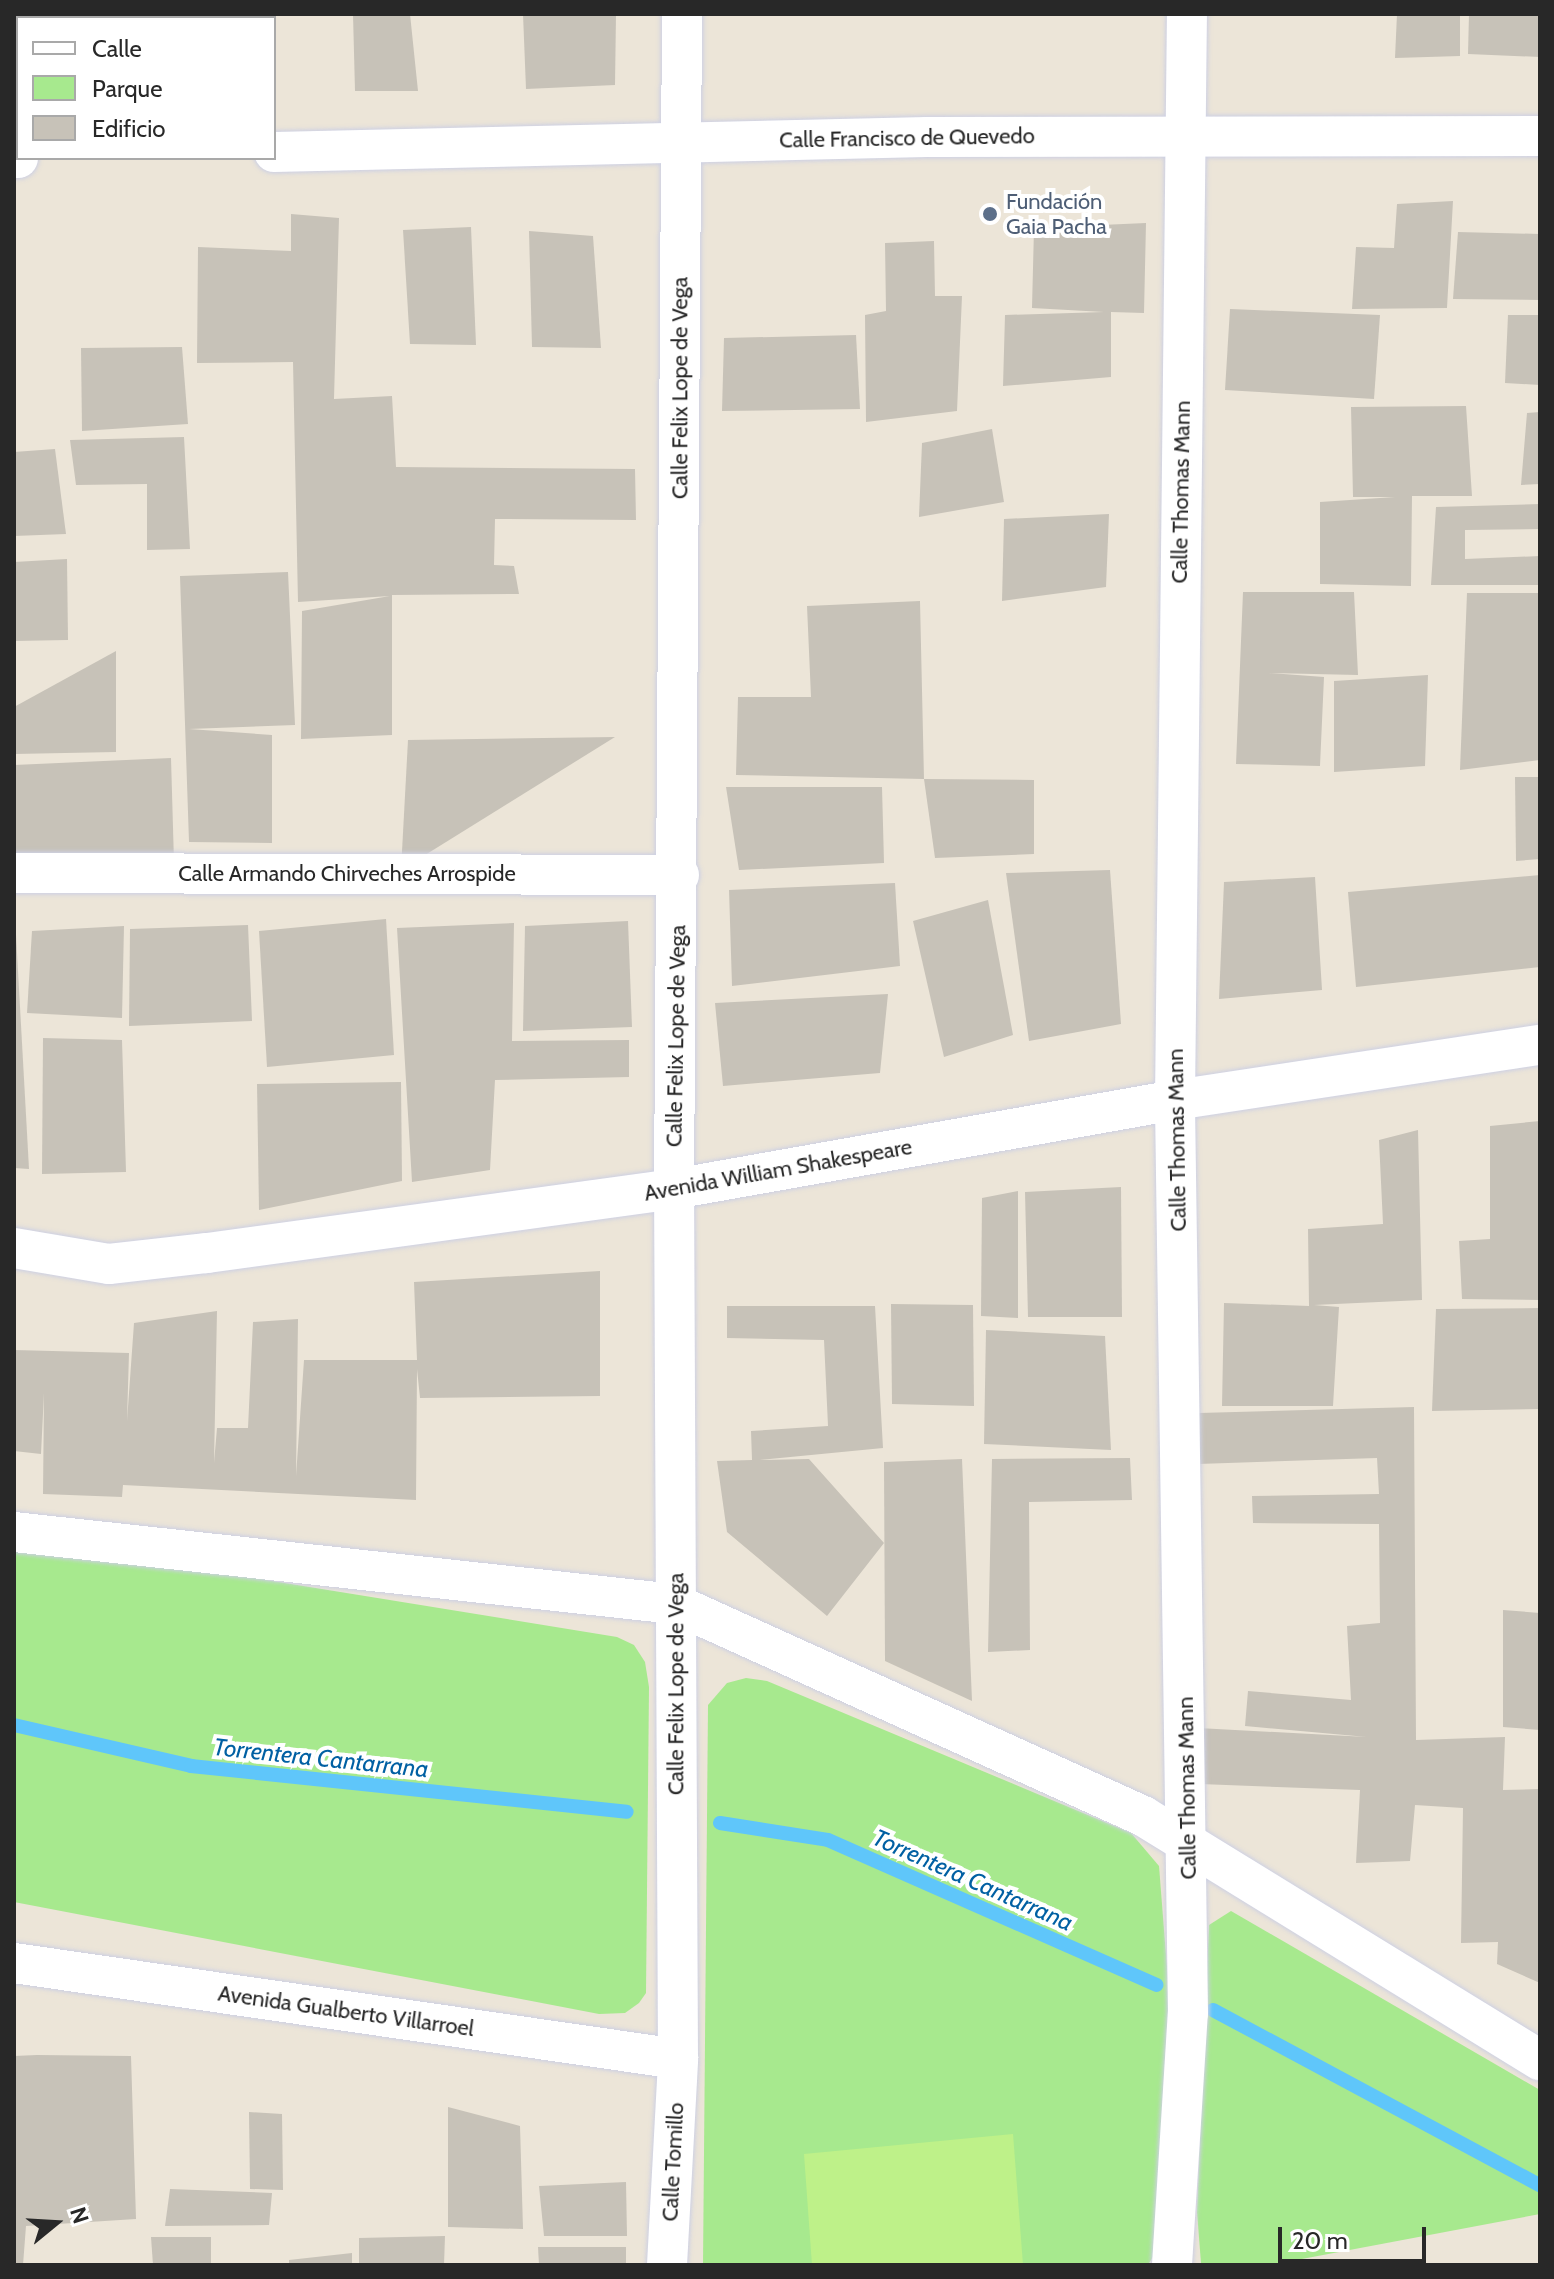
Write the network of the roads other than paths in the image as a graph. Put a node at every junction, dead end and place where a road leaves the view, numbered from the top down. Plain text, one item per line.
1 (682, 14) edge
2 (1187, 14) edge
3 (1184, 134) junction
4 (1540, 136) edge
5 (681, 143) junction
6 (276, 152) edge
7 (14, 873) edge
8 (679, 875) junction
9 (1540, 1045) edge
10 (1175, 1100) junction
11 (674, 1189) junction
12 (14, 1248) edge
13 (14, 1532) edge
14 (675, 1604) junction
15 (1188, 1845) junction
16 (14, 1963) edge
17 (678, 2059) junction
18 (1540, 2060) edge
19 (667, 2265) edge
20 (1172, 2265) edge

1 - 5 street, Calle Felix Lope de Vega
2 - 3 street, Calle Thomas Mann
3 - 4 street, Calle Francisco de Quevedo
3 - 5 street, Calle Francisco de Quevedo
3 - 10 street, Calle Thomas Mann
5 - 6 street, Calle Francisco de Quevedo
5 - 8 street, Calle Felix Lope de Vega
7 - 8 street, Calle Armando Chirveches Arrospide
8 - 11 street, Calle Felix Lope de Vega
9 - 10 street, Avenida William Shakespeare
10 - 11 street, Avenida William Shakespeare
10 - 15 street, Calle Thomas Mann
11 - 12 street, Avenida William Shakespeare
11 - 14 street, Calle Felix Lope de Vega
13 - 14 street
14 - 15 street
14 - 17 street, Calle Felix Lope de Vega
15 - 18 street
15 - 20 street, Calle Thomas Mann
16 - 17 street, Avenida Gualberto Villarroel
17 - 19 street, Calle Tomillo

